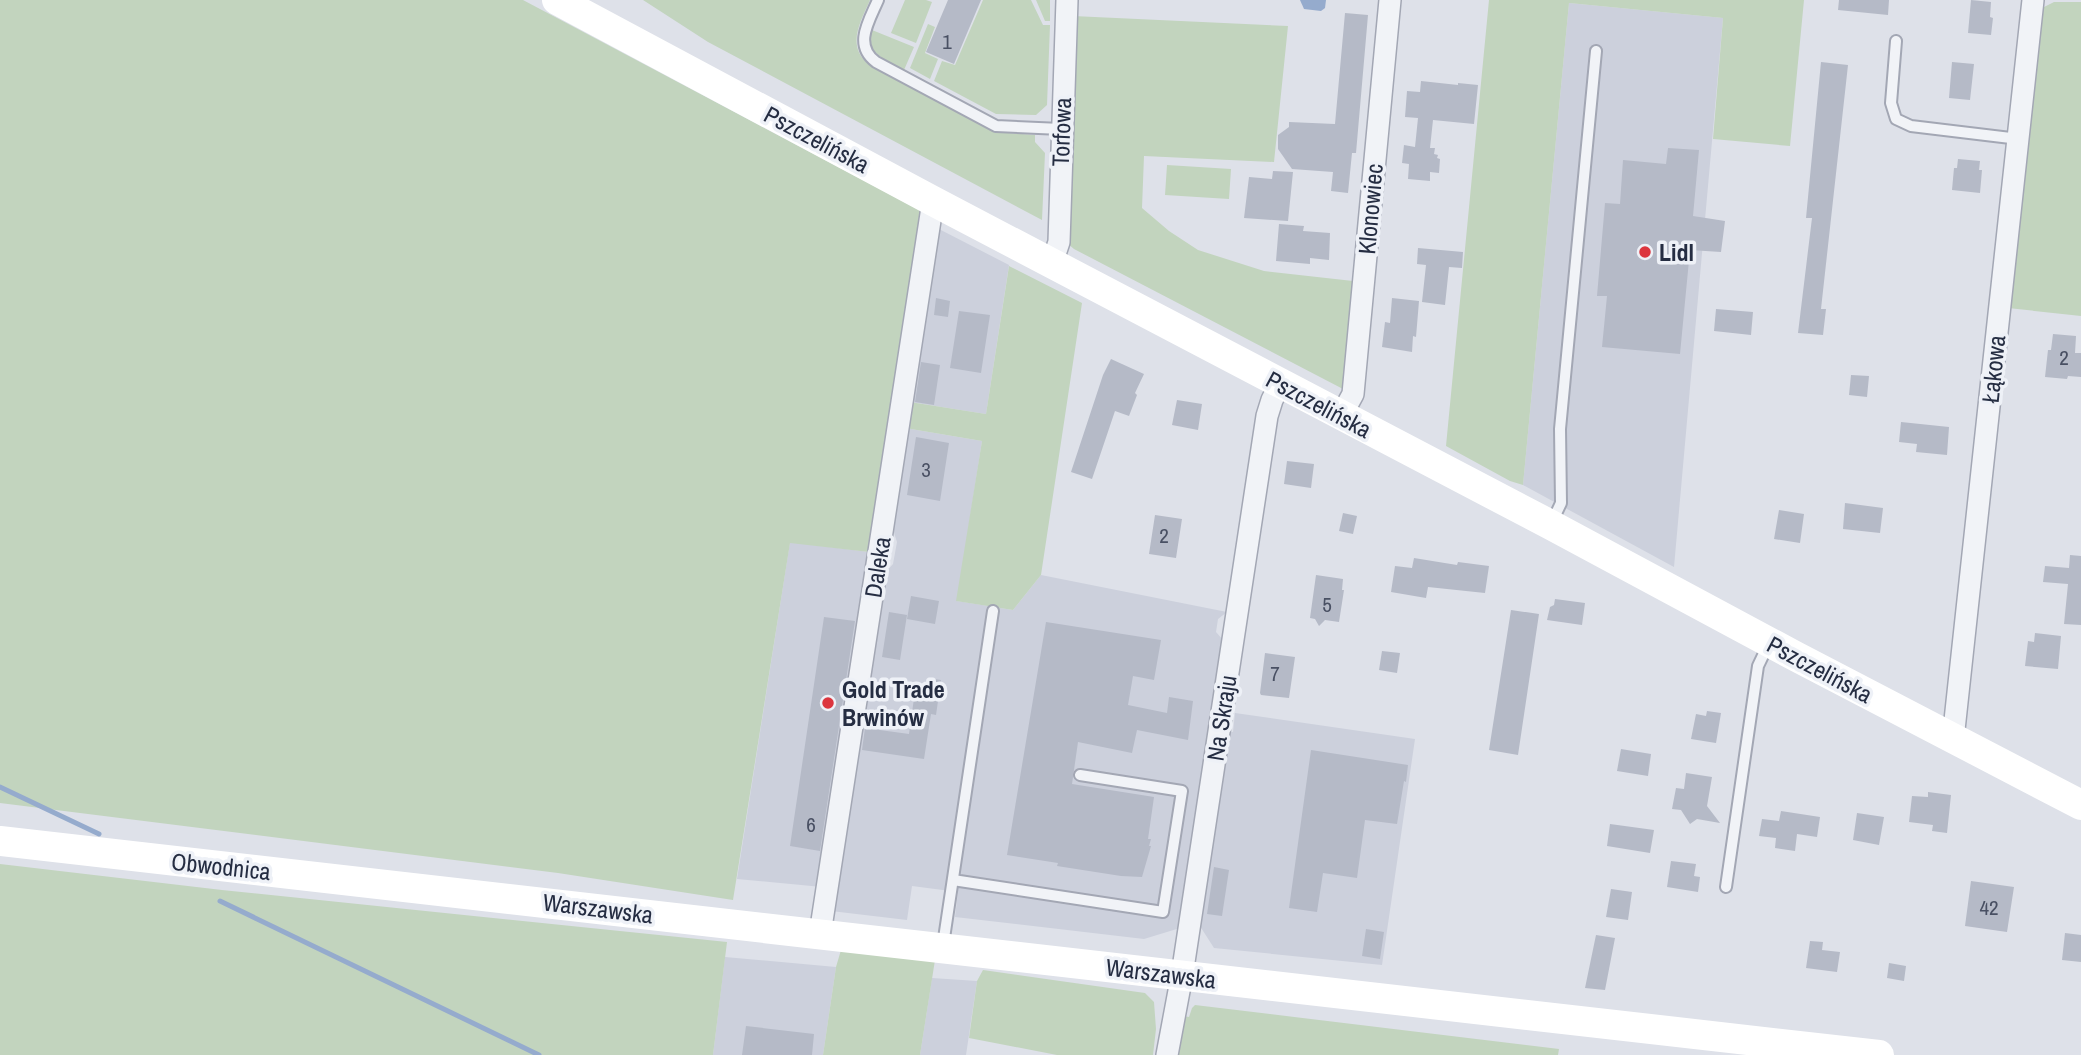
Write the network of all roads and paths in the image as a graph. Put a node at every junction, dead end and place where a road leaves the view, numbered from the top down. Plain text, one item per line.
1 (558, 0) edge
2 (878, 0) edge
3 (1067, 0) edge
4 (1390, 0) edge
5 (2033, 0) edge
6 (1896, 41) dead end
7 (1596, 51) dead end
8 (1061, 129) junction
9 (2019, 139) junction
10 (933, 201) junction
11 (1052, 263) junction
12 (1280, 384) junction
13 (1341, 416) junction
14 (1551, 525) junction
15 (993, 611) dead end
16 (1769, 643) junction
17 (1953, 739) junction
18 (1080, 775) dead end
19 (2081, 805) edge
20 (0, 841) edge
21 (953, 880) junction
22 (1726, 887) dead end
23 (442, 890) joint
24 (820, 933) junction
25 (943, 948) junction
26 (1182, 975) junction
27 (1167, 1055) edge
28 (1879, 1055) edge

1 - 10 main road, Pszczelińska
2 - 8 lane
3 - 8 street, Torfowa
4 - 13 street, Klonowiec
5 - 9 street, Łąkowa
6 - 9 lane
7 - 14 lane
8 - 11 street, Torfowa
9 - 17 street, Łąkowa
10 - 11 main road, Pszczelińska
10 - 24 street, Daleka
11 - 12 main road, Pszczelińska
12 - 13 main road, Pszczelińska
12 - 26 street, Na Skraju
13 - 14 main road, Pszczelińska
14 - 16 main road, Pszczelińska
15 - 21 lane
16 - 17 main road, Pszczelińska
16 - 22 lane
17 - 19 main road, Pszczelińska
18 - 21 lane
20 - 23 main road, Obwodnica
21 - 25 lane
23 - 24 main road, Warszawska
24 - 25 main road, Warszawska
25 - 26 main road, Warszawska
26 - 27 street, Na Skraju
26 - 28 main road, Warszawska

